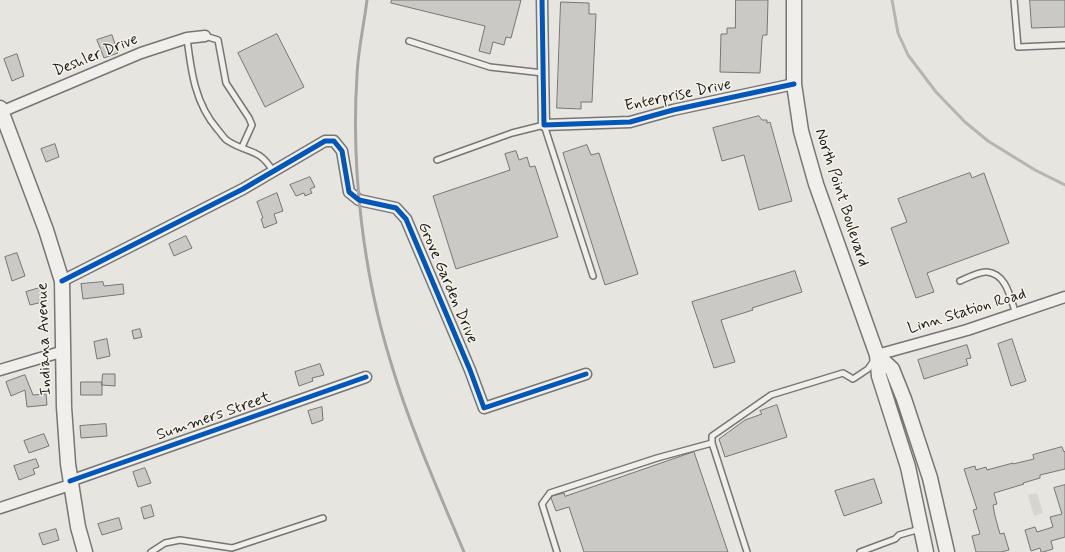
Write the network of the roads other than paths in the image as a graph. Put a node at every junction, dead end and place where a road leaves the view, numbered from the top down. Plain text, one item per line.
1 (542, 0) edge
2 (794, 0) edge
3 (1014, 0) edge
4 (204, 36) joint
5 (187, 38) junction
6 (409, 40) dead end
7 (1065, 45) edge
8 (543, 73) junction
9 (794, 84) junction
10 (1, 110) edge
11 (544, 125) junction
12 (242, 147) junction
13 (438, 160) dead end
14 (273, 171) junction
15 (593, 276) dead end
16 (62, 281) junction
17 (960, 281) dead end
18 (1065, 297) edge
19 (1016, 314) junction
20 (64, 351) junction
21 (877, 355) junction
22 (0, 370) edge
23 (586, 374) dead end
24 (366, 377) dead end
25 (712, 443) junction
26 (70, 483) junction
27 (0, 508) edge
28 (323, 518) dead end
29 (922, 528) junction
30 (239, 546) junction
31 (85, 552) edge
32 (151, 552) edge
33 (241, 552) edge
34 (558, 552) edge
35 (747, 552) edge
36 (860, 552) edge
37 (926, 552) edge
38 (947, 552) edge

1 - 8 street
2 - 9 main road, North Point Boulevard
3 - 7 lane
4 - 5 street, Deshler Drive
4 - 12 lane
5 - 10 street, Deshler Drive
5 - 12 lane
6 - 8 lane
8 - 11 street
9 - 11 street, Enterprise Drive
9 - 21 main road, North Point Boulevard
10 - 16 main road, Indiana Avenue
11 - 13 lane
11 - 15 lane
12 - 14 lane
14 - 16 street, Grove Garden Drive
14 - 23 street, Grove Garden Drive
16 - 20 main road, Indiana Avenue
17 - 19 lane
18 - 19 street, Linn Station Road
19 - 21 street, Linn Station Road
20 - 22 street
20 - 26 main road, Indiana Avenue
21 - 25 lane
21 - 29 main road, North Point Boulevard
21 - 38 main road, North Point Boulevard
24 - 26 street, Summers Street
25 - 34 lane
25 - 35 lane
26 - 27 street, Summers Street
26 - 31 main road, Indiana Avenue
28 - 30 lane
29 - 36 lane
29 - 37 main road, North Point Boulevard
30 - 32 lane
30 - 33 lane

